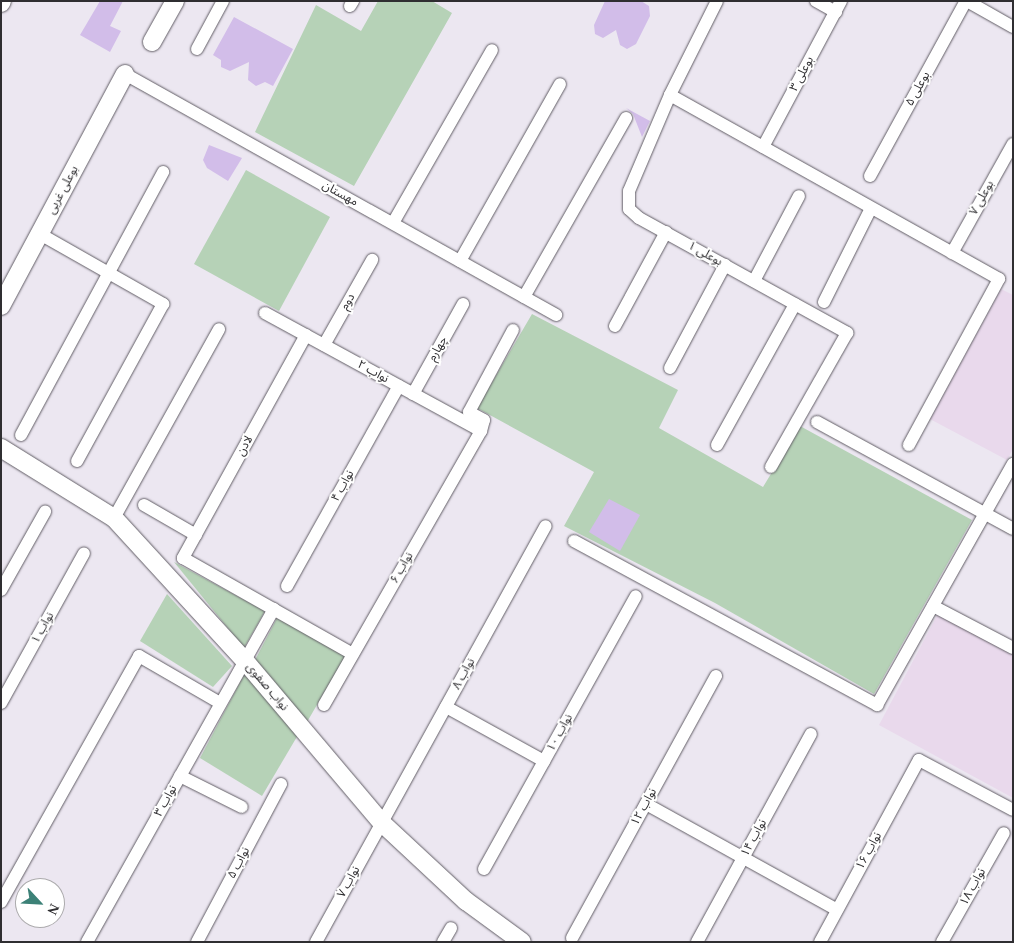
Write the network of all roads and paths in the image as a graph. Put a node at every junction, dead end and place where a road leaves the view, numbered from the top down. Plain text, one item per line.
1 (175, 1) edge
2 (223, 1) edge
3 (717, 1) edge
4 (816, 1) edge
5 (966, 1) edge
6 (839, 7) edge
7 (1013, 26) edge
8 (152, 42) dead end
9 (197, 49) dead end
10 (492, 50) dead end
11 (125, 74) joint
12 (560, 84) dead end
13 (670, 95) junction
14 (626, 118) dead end
15 (1013, 144) edge
16 (763, 147) junction
17 (163, 172) dead end
18 (870, 176) dead end
19 (799, 196) dead end
20 (871, 208) junction
21 (392, 224) junction
22 (666, 232) junction
23 (40, 234) junction
24 (952, 253) junction
25 (372, 260) dead end
26 (460, 261) junction
27 (725, 265) junction
28 (108, 273) junction
29 (754, 281) junction
30 (524, 297) junction
31 (824, 302) dead end
32 (462, 304) dead end
33 (795, 304) junction
34 (1, 306) edge
35 (265, 313) dead end
36 (556, 315) dead end
37 (614, 326) dead end
38 (218, 329) dead end
39 (513, 330) dead end
40 (306, 335) junction
41 (324, 344) junction
42 (670, 368) dead end
43 (399, 386) junction
44 (413, 394) junction
45 (817, 422) dead end
46 (481, 431) junction
47 (21, 435) dead end
48 (717, 445) dead end
49 (909, 445) dead end
50 (1, 448) edge
51 (77, 461) dead end
52 (1013, 464) edge
53 (771, 467) dead end
54 (144, 505) dead end
55 (45, 512) dead end
56 (985, 514) junction
57 (114, 518) junction
58 (546, 526) dead end
59 (1013, 529) edge
60 (196, 535) junction
61 (574, 541) dead end
62 (84, 553) dead end
63 (287, 586) dead end
64 (1, 590) edge
65 (636, 596) dead end
66 (934, 606) junction
67 (274, 609) junction
68 (1013, 648) edge
69 (353, 654) junction
70 (245, 661) junction
71 (716, 676) dead end
72 (1, 703) edge
73 (220, 703) junction
74 (324, 705) dead end
75 (446, 707) junction
76 (811, 734) dead end
77 (544, 760) junction
78 (180, 776) junction
79 (281, 784) dead end
80 (646, 804) junction
81 (242, 808) dead end
82 (1013, 810) edge
83 (382, 822) junction
84 (1004, 832) dead end
85 (743, 858) junction
86 (484, 869) dead end
87 (1, 902) edge
88 (837, 910) junction
89 (451, 928) dead end
90 (572, 938) dead end
91 (87, 942) edge
92 (197, 942) edge
93 (316, 942) edge
94 (443, 942) edge
95 (522, 942) edge
96 (697, 942) edge
97 (820, 942) edge
98 (942, 942) edge

1 - 8 street
2 - 9 street
3 - 13 street, بوعلی ۱
4 - 6 street
5 - 7 street
5 - 18 street, بوعلی ۵
6 - 16 street, بوعلی ۳
10 - 21 street
11 - 21 street, مهستان
11 - 23 street, بوعلی غربی
12 - 26 street
13 - 16 street
13 - 22 street, بوعلی ۱
14 - 30 street
15 - 24 street, بوعلی ۷
16 - 20 street
17 - 28 street
19 - 29 street
20 - 24 street
20 - 31 street
21 - 26 street, مهستان
22 - 27 street, بوعلی ۱
22 - 37 street
23 - 28 street
23 - 34 street, بوعلی غربی
24 - 49 street
25 - 41 street, دوم
26 - 30 street, مهستان
27 - 29 street, بوعلی ۱
27 - 42 street
28 - 47 street
28 - 51 street
29 - 33 street, بوعلی ۱
30 - 36 street, مهستان
32 - 44 street, چهارم
33 - 48 street
33 - 53 street, بوعلی ۱
35 - 40 street, نواب ۲
38 - 57 street
39 - 46 street
40 - 41 street, نواب ۲
40 - 60 street, لادن
41 - 43 street, نواب ۲
43 - 44 street, نواب ۲
43 - 63 street, نواب ۴
44 - 46 street, نواب ۲
45 - 56 street
46 - 69 street, نواب ۶
50 - 57 street, نواب صفوی
52 - 56 street
54 - 60 street
55 - 64 street
56 - 59 street
56 - 66 street
57 - 70 street, نواب صفوی
58 - 75 street, نواب ۸
60 - 67 street, لادن
61 - 66 street
62 - 72 street, نواب ۱
65 - 77 street, نواب ۱۰
66 - 68 street
67 - 69 street
67 - 70 street
69 - 74 street, نواب ۶
70 - 73 street, نواب ۳
70 - 83 street, نواب صفوی
71 - 80 street, نواب ۱۲
73 - 78 street, نواب ۳
73 - 87 street
75 - 77 street
75 - 83 street, نواب ۸
76 - 85 street, نواب ۱۴
77 - 86 street, نواب ۱۰
78 - 81 street
78 - 91 street, نواب ۳
79 - 92 street, نواب ۵
80 - 85 street
80 - 90 street, نواب ۱۲
82 - 88 street, نواب ۱۶
83 - 93 street, نواب ۷
83 - 95 street, نواب صفوی
84 - 98 street, نواب ۱۸
85 - 88 street
85 - 96 street, نواب ۱۴
88 - 97 street, نواب ۱۶
89 - 94 street

